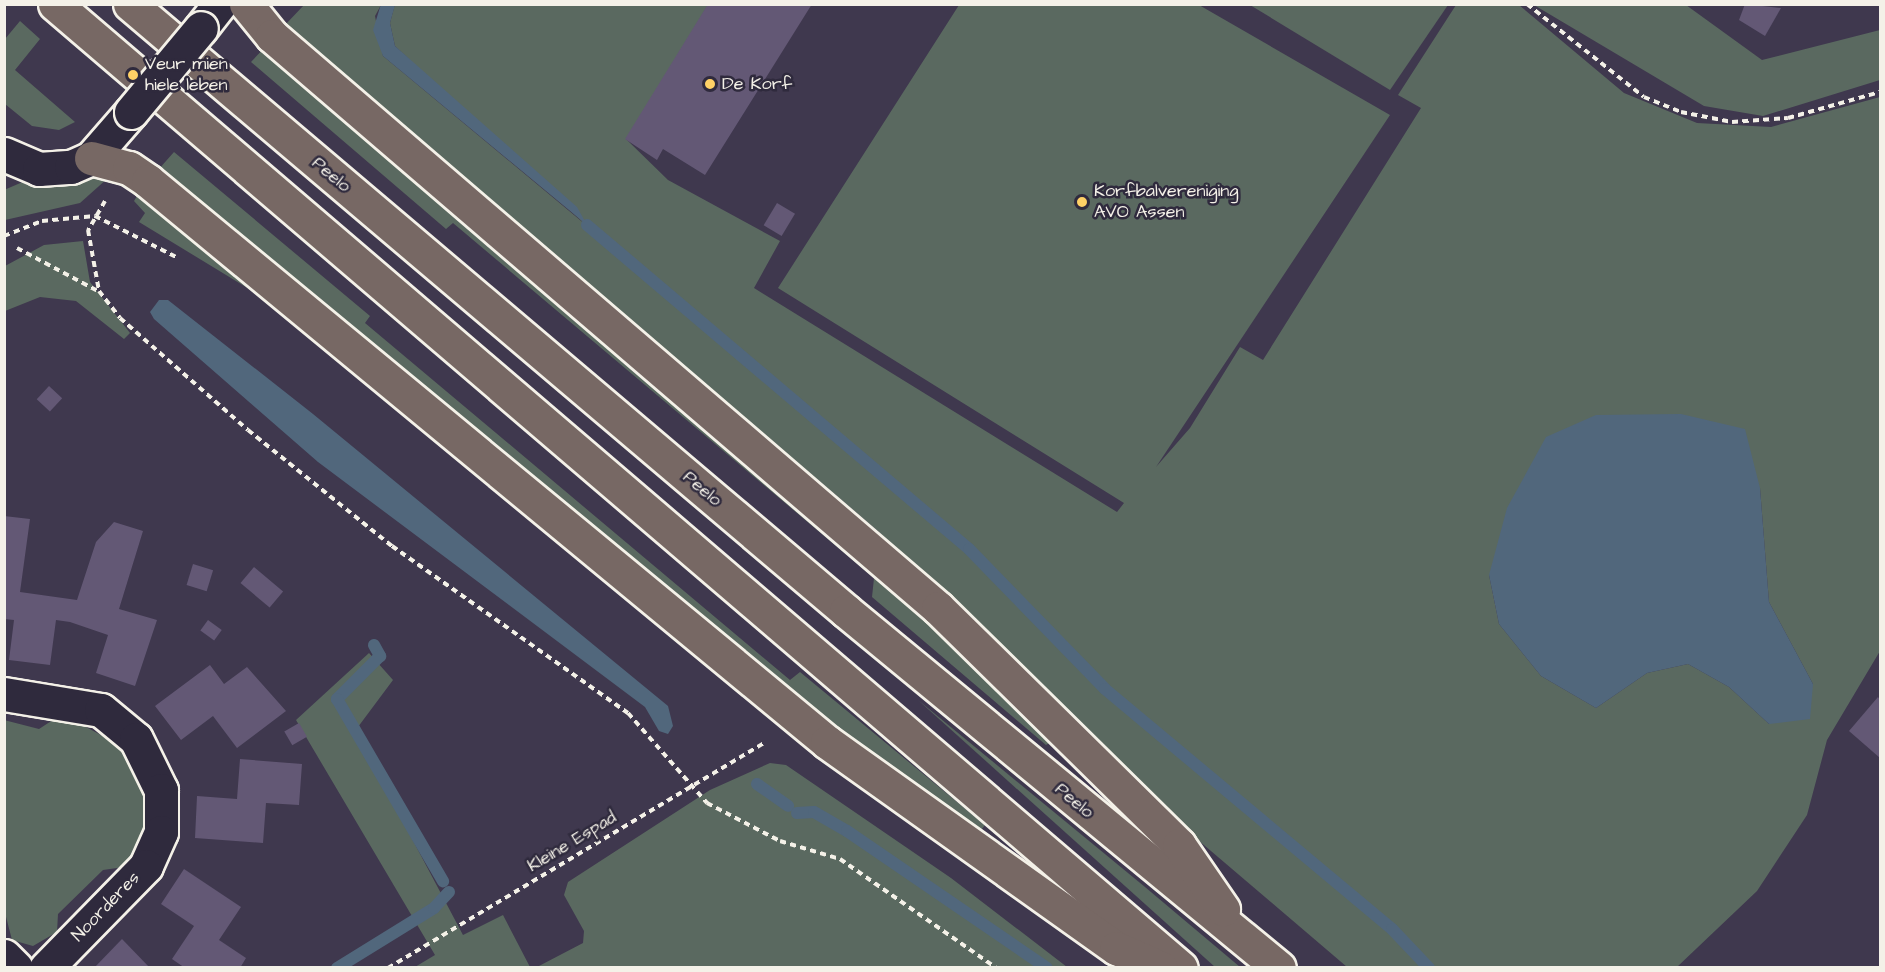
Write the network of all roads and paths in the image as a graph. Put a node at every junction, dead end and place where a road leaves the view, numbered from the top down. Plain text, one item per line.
1 (55, 4) edge
2 (130, 4) edge
3 (246, 4) edge
4 (1527, 4) edge
5 (211, 16) edge
6 (1881, 92) edge
7 (91, 158) junction
8 (10, 164) edge
9 (4, 236) edge
10 (17, 248) dead end
11 (99, 291) junction
12 (4, 694) edge
13 (770, 739) dead end
14 (690, 787) junction
15 (1244, 937) junction
16 (4, 956) edge
17 (16, 968) edge
18 (46, 968) edge
19 (388, 968) edge
20 (996, 968) edge
21 (1161, 968) edge
22 (1181, 968) edge
23 (1279, 968) edge

1 - 22 main road
2 - 15 main road, Peelo
3 - 15 main road
4 - 6 path
5 - 7 street, bridge
7 - 8 street
7 - 21 main road
9 - 11 path
10 - 11 path
11 - 14 path
12 - 18 street, Noorderes
13 - 14 path, Kleine Espad
14 - 19 path, Kleine Espad
14 - 20 path
15 - 23 main road, Peelo
16 - 17 street

